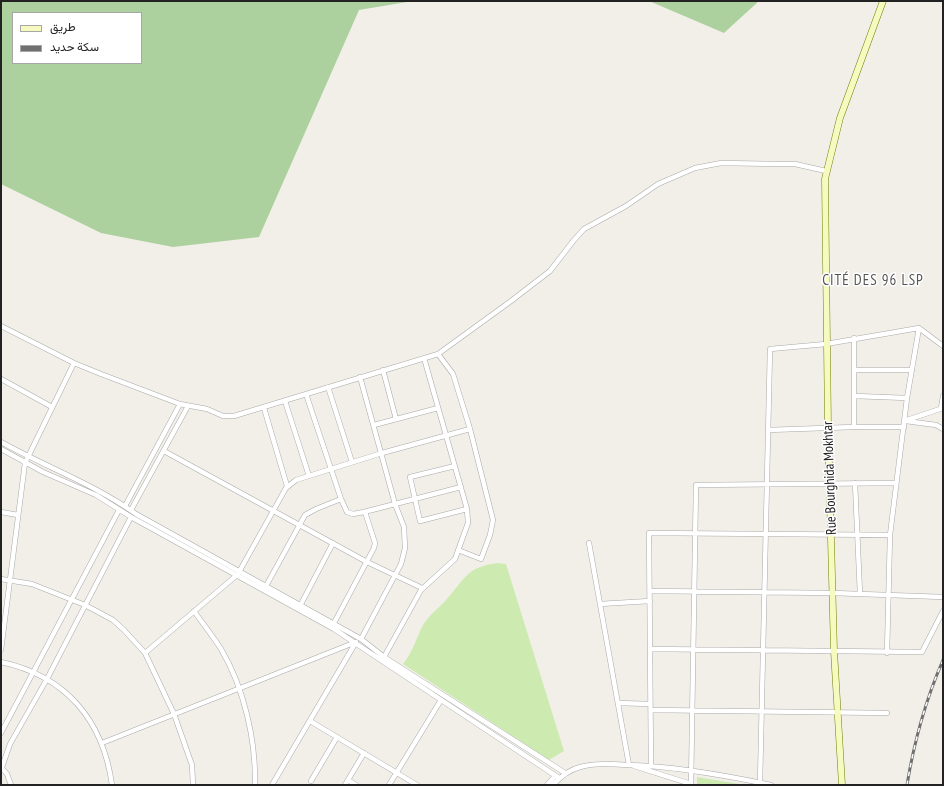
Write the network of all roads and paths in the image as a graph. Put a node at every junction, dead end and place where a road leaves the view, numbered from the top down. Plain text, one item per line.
1 (884, 1) edge
2 (826, 171) junction
3 (1, 326) edge
4 (919, 328) junction
5 (854, 338) junction
6 (826, 344) junction
7 (943, 346) edge
8 (438, 354) junction
9 (424, 358) junction
10 (74, 363) junction
11 (383, 370) junction
12 (854, 370) junction
13 (912, 370) junction
14 (360, 377) junction
15 (1, 380) edge
16 (328, 387) junction
17 (306, 394) junction
18 (855, 396) junction
19 (943, 396) edge
20 (907, 398) junction
21 (285, 401) junction
22 (180, 404) junction
23 (188, 406) junction
24 (52, 407) junction
25 (264, 408) junction
26 (438, 408) junction
27 (942, 408) edge
28 (396, 419) junction
29 (904, 421) junction
30 (374, 425) junction
31 (828, 427) junction
32 (854, 427) junction
33 (904, 428) junction
34 (470, 429) junction
35 (943, 429) edge
36 (768, 430) junction
37 (446, 437) junction
38 (1, 442) edge
39 (1, 449) edge
40 (164, 451) junction
41 (382, 453) junction
42 (28, 458) junction
43 (352, 462) junction
44 (25, 463) junction
45 (455, 466) junction
46 (331, 469) junction
47 (309, 476) junction
48 (830, 483) junction
49 (855, 483) junction
50 (896, 483) junction
51 (767, 484) junction
52 (288, 486) junction
53 (461, 488) junction
54 (340, 499) junction
55 (415, 499) junction
56 (395, 504) junction
57 (125, 506) junction
58 (467, 508) junction
59 (119, 510) junction
60 (131, 510) junction
61 (273, 511) junction
62 (1, 512) edge
63 (365, 512) junction
64 (18, 516) junction
65 (131, 518) junction
66 (300, 525) junction
67 (695, 533) junction
68 (765, 534) junction
69 (832, 534) junction
70 (857, 535) junction
71 (890, 535) junction
72 (333, 543) junction
73 (589, 543) dead end
74 (458, 550) junction
75 (367, 562) junction
76 (238, 574) junction
77 (395, 575) junction
78 (1, 579) edge
79 (10, 579) junction
80 (266, 586) junction
81 (422, 588) junction
82 (650, 591) junction
83 (694, 591) junction
84 (764, 592) junction
85 (833, 593) junction
86 (860, 594) junction
87 (888, 595) junction
88 (943, 597) edge
89 (72, 600) junction
90 (650, 602) junction
91 (600, 604) junction
92 (85, 605) junction
93 (299, 607) junction
94 (194, 611) junction
95 (943, 611) edge
96 (334, 623) junction
97 (361, 639) junction
98 (356, 642) junction
99 (650, 649) junction
100 (694, 649) junction
101 (1, 650) edge
102 (762, 650) junction
103 (834, 651) junction
104 (145, 653) junction
105 (887, 653) junction
106 (384, 657) junction
107 (1, 662) edge
108 (33, 671) junction
109 (47, 679) junction
110 (238, 688) junction
111 (441, 700) junction
112 (618, 704) junction
113 (650, 704) junction
114 (651, 710) junction
115 (693, 710) junction
116 (761, 711) junction
117 (837, 712) junction
118 (887, 713) dead end
119 (174, 714) junction
120 (310, 721) junction
121 (1, 733) edge
122 (337, 737) junction
123 (102, 743) junction
124 (364, 753) junction
125 (629, 765) junction
126 (651, 765) junction
127 (1, 767) edge
128 (692, 770) junction
129 (397, 773) junction
130 (565, 773) junction
131 (557, 777) junction
132 (311, 781) dead end
133 (346, 783) edge
134 (760, 783) junction
135 (691, 784) edge
136 (11, 785) edge
137 (112, 785) edge
138 (193, 785) edge
139 (255, 785) edge
140 (272, 785) edge
141 (356, 785) edge
142 (389, 785) edge
143 (417, 785) edge
144 (547, 785) edge
145 (553, 785) edge
146 (771, 785) edge
147 (842, 785) edge

1 - 2 main road, Rue Bourghida Mokhtar
2 - 6 main road, Rue Bourghida Mokhtar
2 - 8 street
3 - 10 street
4 - 5 street
4 - 7 street
4 - 13 street
5 - 6 street
5 - 12 street
6 - 31 main road, Rue Bourghida Mokhtar
6 - 36 street
8 - 9 street
8 - 34 street
9 - 11 street
9 - 26 street
10 - 22 street
10 - 24 street
11 - 14 street
11 - 28 street
12 - 13 street
12 - 18 street
13 - 20 street
14 - 16 street
14 - 30 street
15 - 24 street
16 - 17 street
16 - 43 street
17 - 21 street
17 - 46 street
18 - 20 street
18 - 32 street
19 - 27 street
20 - 29 street
21 - 25 street
21 - 47 street
22 - 23 street
22 - 57 street
23 - 25 street
23 - 40 street
24 - 42 street
25 - 52 street
26 - 28 street
26 - 37 street
27 - 29 street
28 - 30 street
29 - 33 street
29 - 35 street
30 - 41 street
31 - 32 street
31 - 36 street
31 - 48 main road, Rue Bourghida Mokhtar
32 - 33 street
33 - 50 street
34 - 37 street
34 - 74 street
36 - 51 street
37 - 41 street
37 - 45 street
38 - 42 street
39 - 44 street
40 - 60 street
40 - 61 street
41 - 43 street
41 - 56 street
42 - 44 street
42 - 57 street
43 - 46 street
44 - 59 street
44 - 64 street
45 - 53 street
45 - 55 street
46 - 47 street
46 - 54 street
47 - 52 street
48 - 49 street
48 - 51 street
48 - 69 main road, Rue Bourghida Mokhtar
49 - 50 street
49 - 70 street
50 - 71 street
51 - 67 street
51 - 68 street
52 - 61 street
53 - 55 street
53 - 58 street
54 - 63 street
54 - 66 street
55 - 56 street
55 - 58 street
56 - 63 street
56 - 77 street
57 - 60 street
58 - 74 street
59 - 65 street
59 - 89 street
60 - 76 street
61 - 66 street
61 - 76 street
62 - 64 street
63 - 75 street
64 - 79 street
65 - 76 street
65 - 92 street
66 - 72 street
66 - 80 street
67 - 68 street
67 - 82 street
67 - 83 street
68 - 69 street
68 - 84 street
69 - 70 street
69 - 85 main road, Rue Bourghida Mokhtar
70 - 71 street
70 - 86 street
71 - 87 street
72 - 75 street
72 - 93 street
73 - 91 street
74 - 81 street
75 - 77 street
75 - 96 street
76 - 80 street
76 - 93 street
76 - 94 street
77 - 81 street
77 - 97 street
78 - 79 street
79 - 89 street
79 - 101 street
80 - 93 street
81 - 106 street
82 - 83 street
82 - 90 street
83 - 84 street
83 - 100 street
84 - 85 street
84 - 102 street
85 - 86 street
85 - 103 main road, Rue Bourghida Mokhtar
86 - 87 street
87 - 88 street
87 - 105 street
89 - 92 street
89 - 108 street
90 - 91 street
90 - 99 street
91 - 112 street
92 - 104 street
92 - 109 street
93 - 96 street
93 - 98 street
94 - 104 street
94 - 110 street
95 - 105 street
96 - 97 street
97 - 106 street
98 - 110 street
98 - 111 street
98 - 120 street
99 - 100 street
99 - 113 street
100 - 102 street
100 - 115 street
102 - 103 street
102 - 116 street
103 - 105 street
103 - 117 main road, Rue Bourghida Mokhtar
104 - 119 street
106 - 130 street
107 - 108 street
108 - 109 street
108 - 121 street
109 - 123 street
109 - 127 street
110 - 119 street
110 - 139 street
111 - 129 street
111 - 131 street
112 - 113 street
112 - 125 street
113 - 114 street
114 - 115 street
114 - 126 street
115 - 116 street
115 - 128 street
116 - 117 street
116 - 134 street
117 - 118 street
117 - 147 main road, Rue Bourghida Mokhtar
119 - 123 street
119 - 138 street
120 - 122 street
120 - 140 street
122 - 124 street
122 - 132 street
123 - 137 street
124 - 129 street
124 - 133 street
125 - 126 street
125 - 130 street
125 - 135 street
126 - 128 street
127 - 136 street
128 - 134 street
128 - 135 street
129 - 142 street
129 - 143 street
130 - 131 street
131 - 144 street
131 - 145 street
133 - 141 street
134 - 146 street

